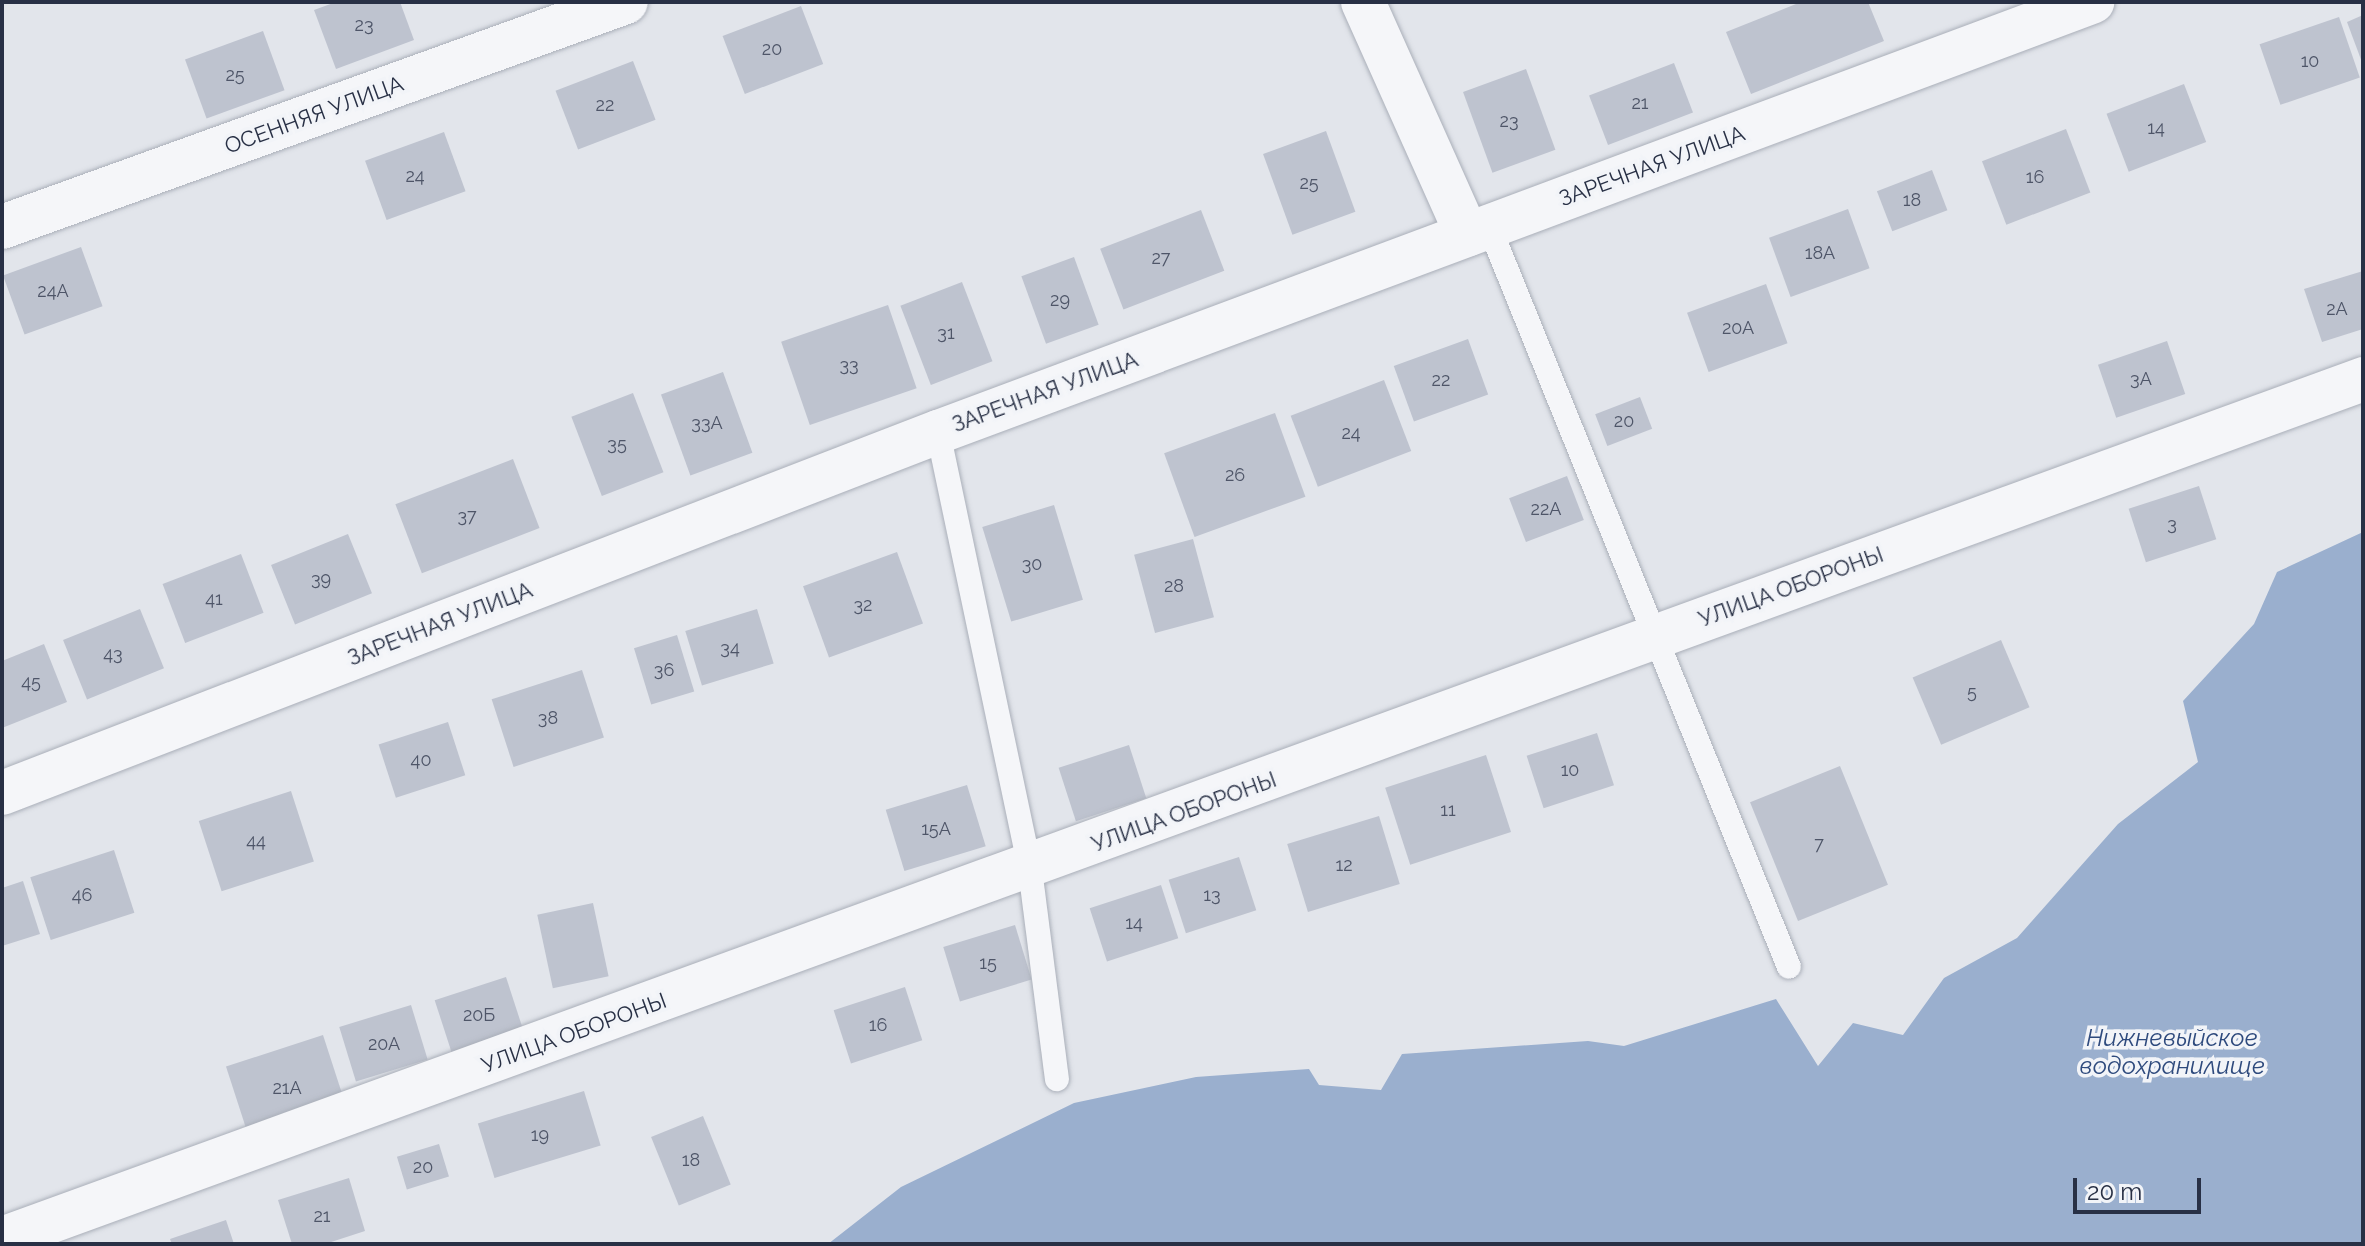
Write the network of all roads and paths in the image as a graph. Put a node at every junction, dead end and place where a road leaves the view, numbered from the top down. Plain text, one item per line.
1 (626, 2) edge
2 (1363, 2) edge
3 (2092, 2) edge
4 (2, 227) edge
5 (1478, 230) junction
6 (2363, 379) edge
7 (938, 432) junction
8 (1653, 637) junction
9 (2, 793) edge
10 (1030, 869) junction
11 (1789, 967) dead end
12 (1057, 1079) dead end
13 (2, 1239) edge

1 - 4 street, ОСЕННЯЯ УЛИЦА
2 - 5 street
3 - 5 street, ЗАРЕЧНАЯ УЛИЦА
5 - 7 street, ЗАРЕЧНАЯ УЛИЦА
5 - 8 lane
6 - 8 street, УЛИЦА ОБОРОНЫ
7 - 9 street, ЗАРЕЧНАЯ УЛИЦА
7 - 10 lane
8 - 10 street, УЛИЦА ОБОРОНЫ
8 - 11 lane
10 - 12 lane
10 - 13 street, УЛИЦА ОБОРОНЫ

